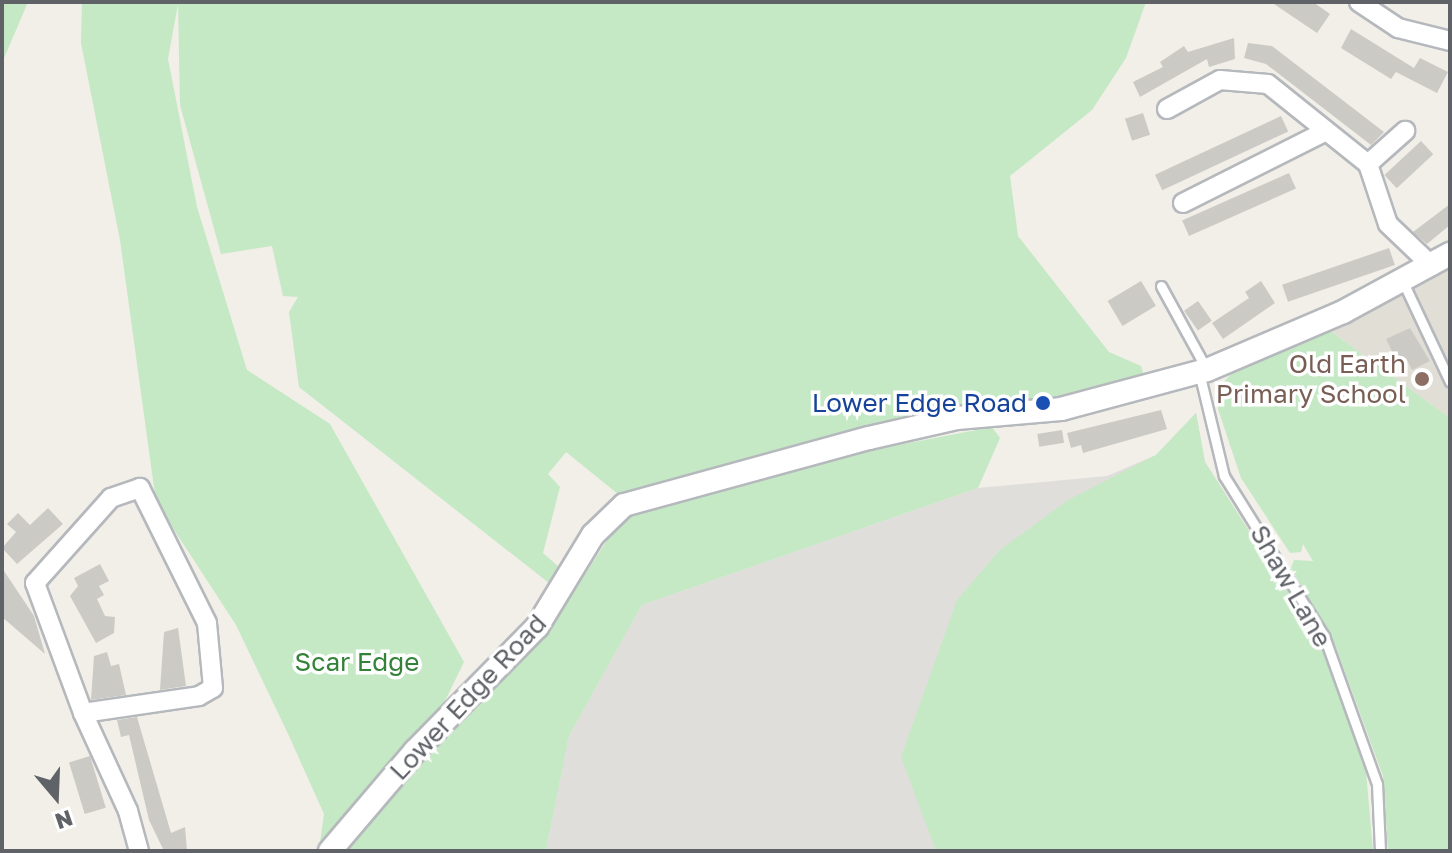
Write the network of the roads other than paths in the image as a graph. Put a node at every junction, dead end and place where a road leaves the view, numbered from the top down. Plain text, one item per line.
1 (1359, 2) edge
2 (1450, 41) edge
3 (1167, 109) dead end
4 (1326, 131) junction
5 (1405, 131) dead end
6 (1368, 164) junction
7 (1183, 203) dead end
8 (1441, 260) edge
9 (1403, 282) junction
10 (1161, 286) dead end
11 (1203, 371) junction
12 (1450, 382) edge
13 (83, 713) junction
14 (139, 851) edge
15 (330, 851) edge
16 (1380, 851) edge

1 - 2 street
3 - 4 street
4 - 6 street
4 - 7 street
5 - 6 street
6 - 8 street
8 - 9 street, Lower Edge Road
9 - 11 street, Lower Edge Road
9 - 12 lane
10 - 11 lane, Shaw Lane
11 - 15 street, Lower Edge Road
11 - 16 lane, Shaw Lane
13 - 13 street
13 - 14 street

